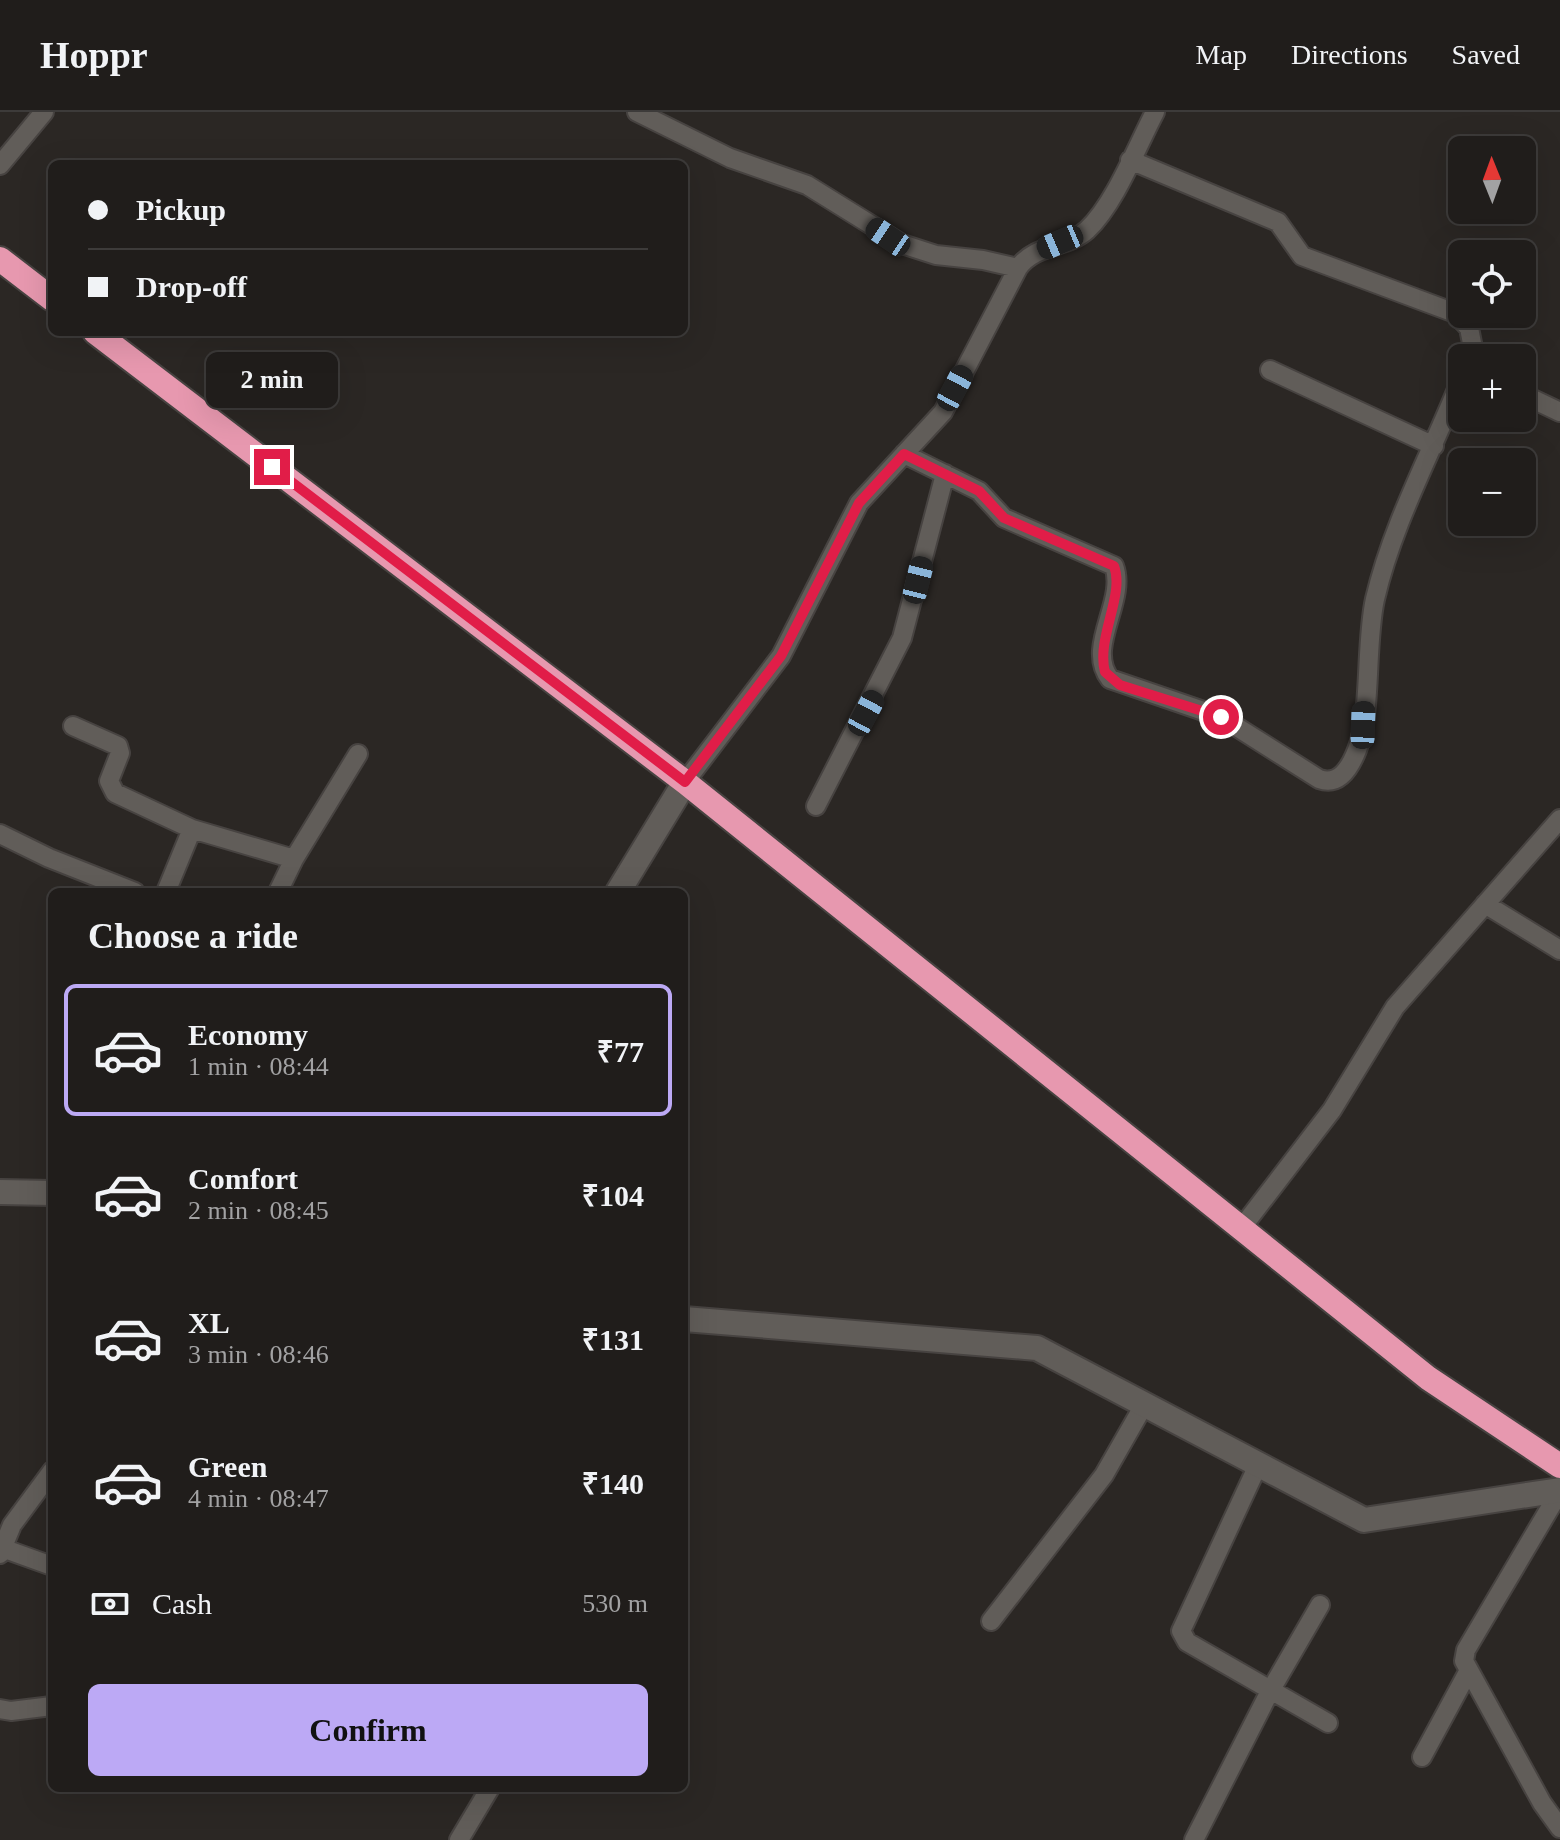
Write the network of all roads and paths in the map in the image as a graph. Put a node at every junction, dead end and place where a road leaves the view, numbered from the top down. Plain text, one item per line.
1 (44, 112) edge
2 (637, 112) edge
3 (1155, 112) edge
4 (1130, 160) junction
5 (0, 165) edge
6 (0, 259) edge
7 (1018, 268) junction
8 (48, 296) edge
9 (100, 336) edge
10 (1471, 344) edge
11 (1270, 370) dead end
12 (1536, 401) edge
13 (1448, 412) edge
14 (1560, 412) edge
15 (1434, 446) junction
16 (904, 454) junction
17 (945, 474) junction
18 (73, 726) dead end
19 (358, 754) dead end
20 (685, 782) junction
21 (816, 806) dead end
22 (1560, 819) edge
23 (192, 829) junction
24 (0, 834) edge
25 (294, 859) junction
26 (125, 888) edge
27 (168, 888) edge
28 (280, 888) edge
29 (620, 888) edge
30 (1485, 904) junction
31 (1560, 950) edge
32 (0, 1192) edge
33 (48, 1193) edge
34 (1240, 1230) junction
35 (688, 1319) edge
36 (1144, 1405) junction
37 (1258, 1465) junction
38 (1560, 1466) edge
39 (48, 1475) edge
40 (1560, 1491) edge
41 (6, 1522) edge
42 (1, 1551) edge
43 (48, 1565) edge
44 (1320, 1605) dead end
45 (991, 1621) dead end
46 (1468, 1672) junction
47 (1269, 1693) junction
48 (48, 1706) edge
49 (0, 1709) edge
50 (1328, 1723) dead end
51 (1422, 1757) dead end
52 (488, 1792) edge
53 (1560, 1828) edge
54 (459, 1840) edge
55 (1194, 1840) edge

1 - 5 street
2 - 7 street
3 - 4 street
4 - 7 street
4 - 10 street
6 - 8 highway
7 - 16 street
9 - 20 highway
11 - 15 street
12 - 14 street
13 - 15 street
15 - 17 street
16 - 17 street
16 - 20 street
17 - 21 street
18 - 23 street
19 - 25 street
20 - 29 main road
20 - 34 highway
22 - 30 street
23 - 25 street
23 - 27 street
24 - 26 street
25 - 28 street
30 - 31 street
30 - 34 street
32 - 33 main road
34 - 38 highway
35 - 36 main road
36 - 37 main road
36 - 45 street
37 - 40 main road
37 - 47 street
39 - 41 street
40 - 46 street
41 - 42 street
42 - 43 street
44 - 47 street
46 - 51 street
46 - 53 street
47 - 50 street
47 - 55 street
48 - 49 street
52 - 54 street

